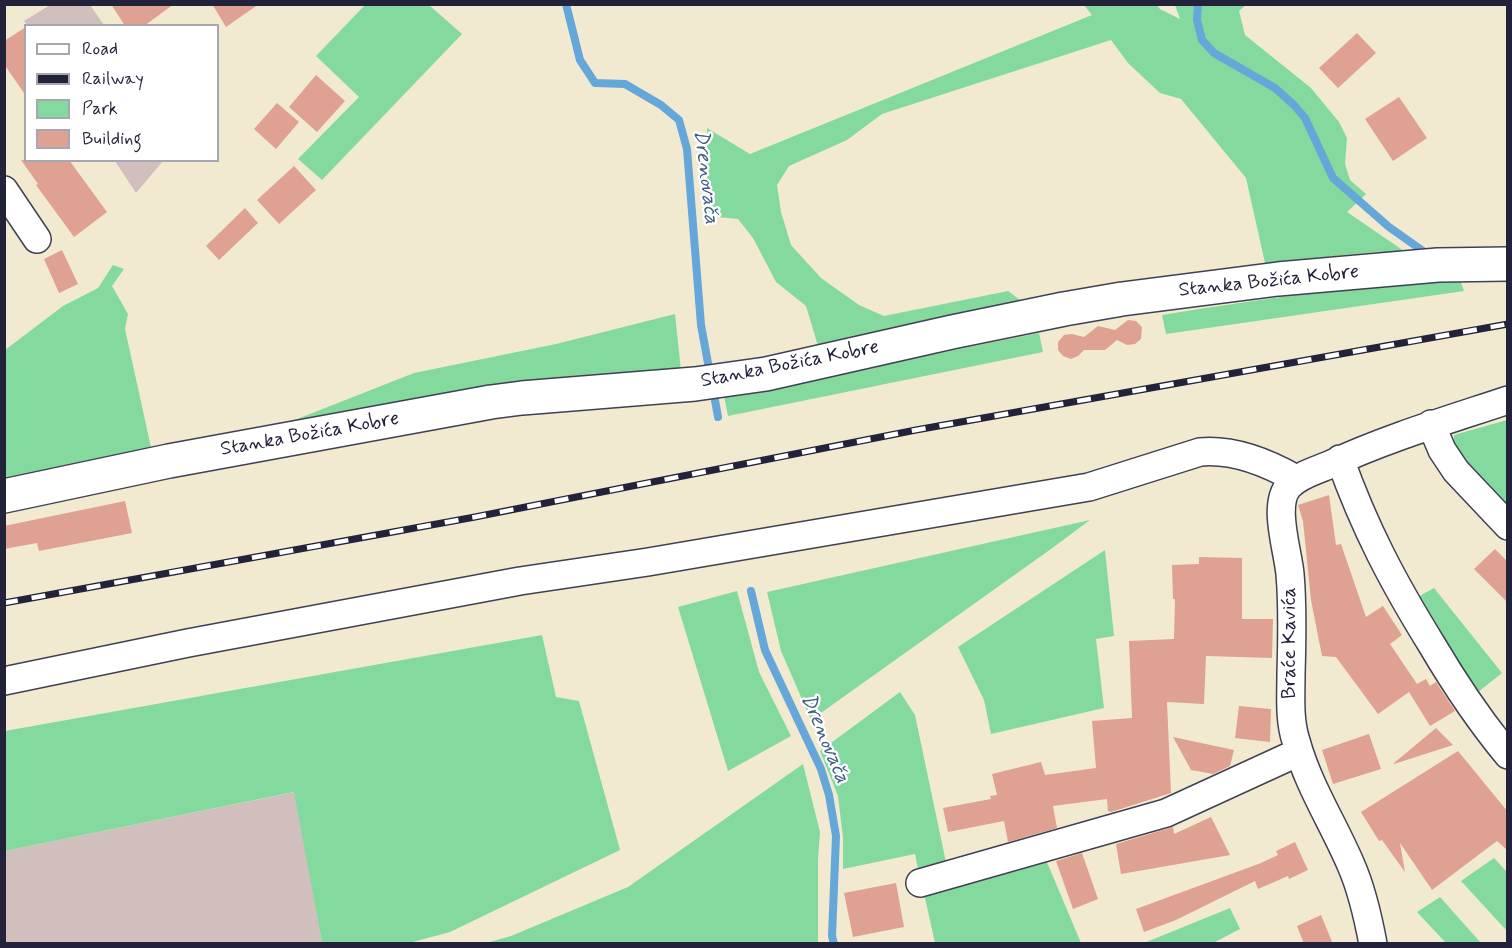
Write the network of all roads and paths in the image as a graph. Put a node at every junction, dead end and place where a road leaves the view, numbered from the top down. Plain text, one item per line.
1 (4, 190) edge
2 (37, 239) dead end
3 (1508, 264) edge
4 (1508, 400) edge
5 (1431, 424) junction
6 (1340, 459) junction
7 (1296, 480) junction
8 (4, 496) edge
9 (1508, 526) edge
10 (4, 681) edge
11 (1299, 752) junction
12 (1508, 755) edge
13 (920, 883) dead end
14 (1372, 944) edge

1 - 2 street
3 - 8 street, Stanka Božića Kobre
4 - 5 street
5 - 6 street
5 - 9 street
6 - 7 street
6 - 12 street
7 - 10 street
7 - 11 street, Braće Kavića
11 - 13 street
11 - 14 street, Braće Kavića

